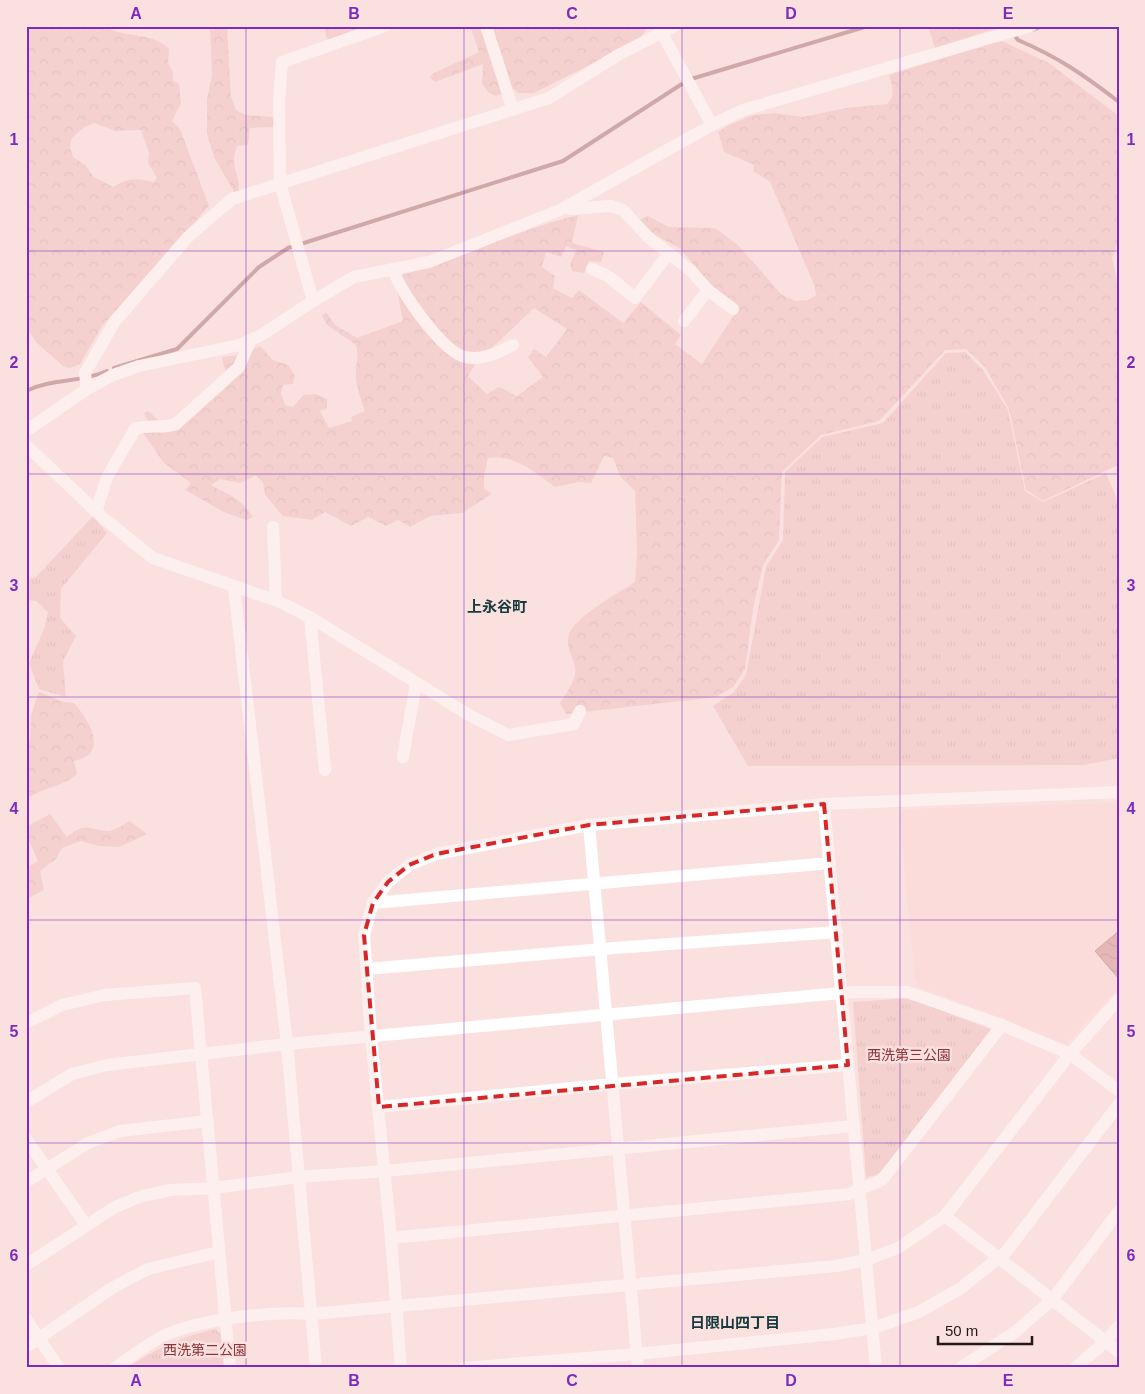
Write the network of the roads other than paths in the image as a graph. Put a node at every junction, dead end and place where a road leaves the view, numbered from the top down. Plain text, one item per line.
1 (386, 26) edge
2 (486, 26) edge
3 (675, 26) edge
4 (1031, 26) edge
5 (660, 30) edge
6 (1013, 31) edge
7 (513, 110) junction
8 (712, 125) junction
9 (280, 182) junction
10 (560, 210) junction
11 (669, 253) junction
12 (592, 269) dead end
13 (394, 270) junction
14 (708, 290) junction
15 (313, 301) junction
16 (733, 309) dead end
17 (684, 321) dead end
18 (250, 341) junction
19 (513, 345) dead end
20 (87, 388) junction
21 (26, 431) edge
22 (26, 445) edge
23 (96, 512) junction
24 (274, 527) dead end
25 (234, 588) junction
26 (276, 600) junction
27 (310, 617) junction
28 (416, 683) junction
29 (580, 711) dead end
30 (403, 757) dead end
31 (325, 770) dead end
32 (1119, 792) edge
33 (824, 804) junction
34 (589, 825) junction
35 (830, 862) junction
36 (594, 883) junction
37 (373, 903) junction
38 (837, 932) junction
39 (601, 949) junction
40 (366, 969) junction
41 (843, 993) junction
42 (1119, 999) edge
43 (607, 1016) junction
44 (26, 1023) edge
45 (1002, 1026) junction
46 (371, 1037) junction
47 (287, 1044) junction
48 (202, 1054) junction
49 (1070, 1054) junction
50 (848, 1065) junction
51 (613, 1084) junction
52 (1119, 1091) edge
53 (26, 1102) edge
54 (1119, 1104) edge
55 (379, 1108) junction
56 (208, 1121) junction
57 (854, 1126) junction
58 (26, 1140) edge
59 (618, 1150) junction
60 (47, 1168) junction
61 (385, 1171) junction
62 (300, 1177) junction
63 (26, 1182) edge
64 (214, 1188) junction
65 (860, 1190) junction
66 (1119, 1211) edge
67 (945, 1216) junction
68 (624, 1217) junction
69 (86, 1225) junction
70 (392, 1238) junction
71 (219, 1252) junction
72 (999, 1259) junction
73 (866, 1260) junction
74 (26, 1265) edge
75 (631, 1284) junction
76 (1052, 1300) junction
77 (396, 1306) junction
78 (312, 1314) junction
79 (26, 1319) edge
80 (226, 1320) junction
81 (1119, 1326) edge
82 (872, 1328) junction
83 (39, 1338) junction
84 (1105, 1342) junction
85 (26, 1347) edge
86 (1119, 1352) edge
87 (637, 1354) junction
88 (977, 1363) edge
89 (60, 1368) edge
90 (115, 1368) edge
91 (230, 1368) edge
92 (316, 1368) edge
93 (401, 1368) edge
94 (463, 1368) edge
95 (638, 1368) edge
96 (876, 1368) edge
97 (960, 1368) edge
98 (1075, 1368) edge

1 - 9 street
2 - 7 street
3 - 5 street
4 - 6 street
5 - 7 street
5 - 8 street
6 - 8 street
7 - 9 street
8 - 10 street
9 - 15 street
9 - 20 street
10 - 11 street
10 - 13 street
11 - 12 street
11 - 14 street
13 - 15 street
13 - 19 street
14 - 16 street
14 - 17 street
15 - 18 street
18 - 20 street
18 - 23 street
20 - 21 street
22 - 23 street
23 - 25 street
24 - 26 street
25 - 26 street
25 - 47 street
26 - 27 street
27 - 28 street
27 - 31 street
28 - 29 street
28 - 30 street
32 - 33 street
33 - 34 street
33 - 35 street
34 - 36 street
34 - 37 street
35 - 36 street
35 - 38 street
36 - 37 street
36 - 39 street
37 - 40 street
38 - 39 street
38 - 41 street
39 - 40 street
39 - 43 street
40 - 46 street
41 - 43 street
41 - 45 street
41 - 50 street
42 - 49 street
43 - 46 street
43 - 51 street
44 - 48 street
45 - 49 street
45 - 65 street
46 - 47 street
46 - 55 street
47 - 48 street
47 - 62 street
48 - 53 street
48 - 56 street
49 - 52 street
49 - 67 street
50 - 51 street
50 - 57 street
51 - 55 street
51 - 59 street
54 - 72 street
55 - 61 street
56 - 60 street
56 - 64 street
57 - 59 street
57 - 65 street
58 - 60 street
59 - 61 street
59 - 68 street
60 - 63 street
60 - 69 street
61 - 62 street
61 - 70 street
62 - 64 street
62 - 78 street
64 - 69 street
64 - 71 street
65 - 68 street
65 - 73 street
66 - 76 street
67 - 72 street
67 - 73 street
68 - 70 street
68 - 75 street
69 - 74 street
70 - 77 street
71 - 80 street
71 - 83 street
72 - 76 street
72 - 82 street
73 - 75 street
73 - 82 street
75 - 77 street
75 - 87 street
76 - 84 street
76 - 88 street
77 - 78 street
77 - 93 street
78 - 80 street
78 - 92 street
79 - 83 street
80 - 90 street
80 - 91 street
81 - 84 street
82 - 87 street
82 - 96 street
83 - 85 street
83 - 89 street
84 - 86 street
84 - 98 street
87 - 94 street
87 - 95 street
88 - 97 street

